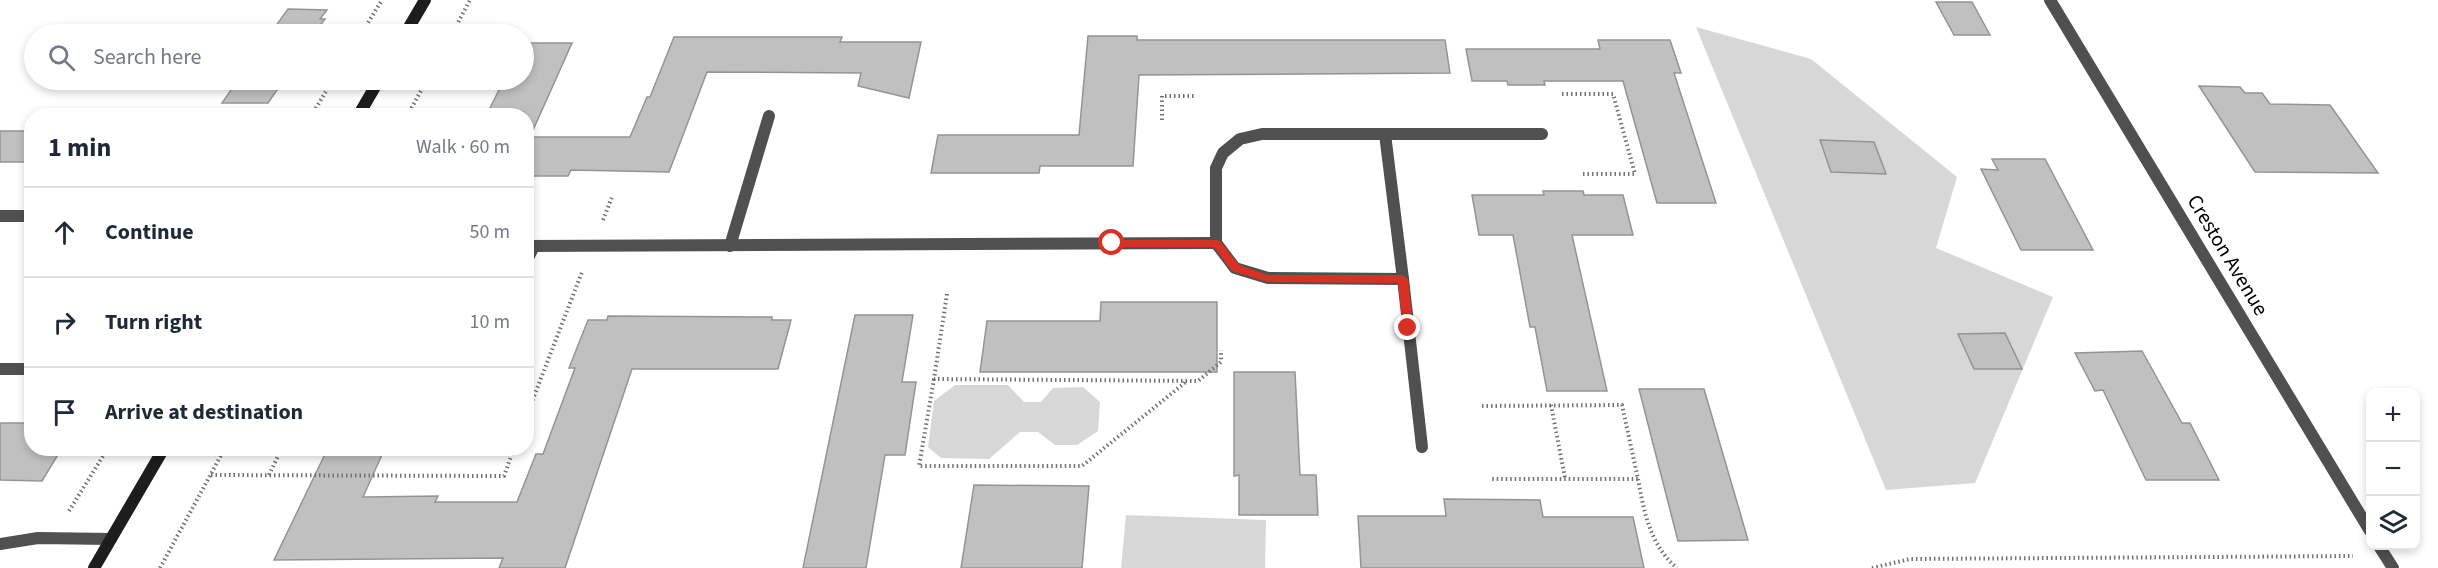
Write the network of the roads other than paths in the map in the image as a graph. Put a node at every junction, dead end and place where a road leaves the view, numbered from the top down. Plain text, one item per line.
1 (425, 0) edge
2 (2050, 0) edge
3 (411, 24) edge
4 (373, 90) edge
5 (363, 108) edge
6 (769, 116) dead end
7 (1385, 134) junction
8 (1542, 134) dead end
9 (0, 216) edge
10 (24, 216) edge
11 (1216, 243) junction
12 (534, 246) edge
13 (730, 246) junction
14 (1403, 279) junction
15 (0, 369) edge
16 (24, 369) edge
17 (1422, 447) dead end
18 (159, 456) edge
19 (2366, 524) edge
20 (111, 539) junction
21 (0, 544) edge
22 (2382, 550) edge
23 (94, 568) edge
24 (2393, 568) edge

1 - 3 street
2 - 19 street, Creston Avenue
4 - 5 street
6 - 13 street
7 - 8 street
7 - 11 street
7 - 14 street
9 - 10 street
11 - 13 street
11 - 14 street
12 - 13 street
14 - 17 street
15 - 16 street
18 - 20 street
20 - 21 street
20 - 23 street
22 - 24 street

